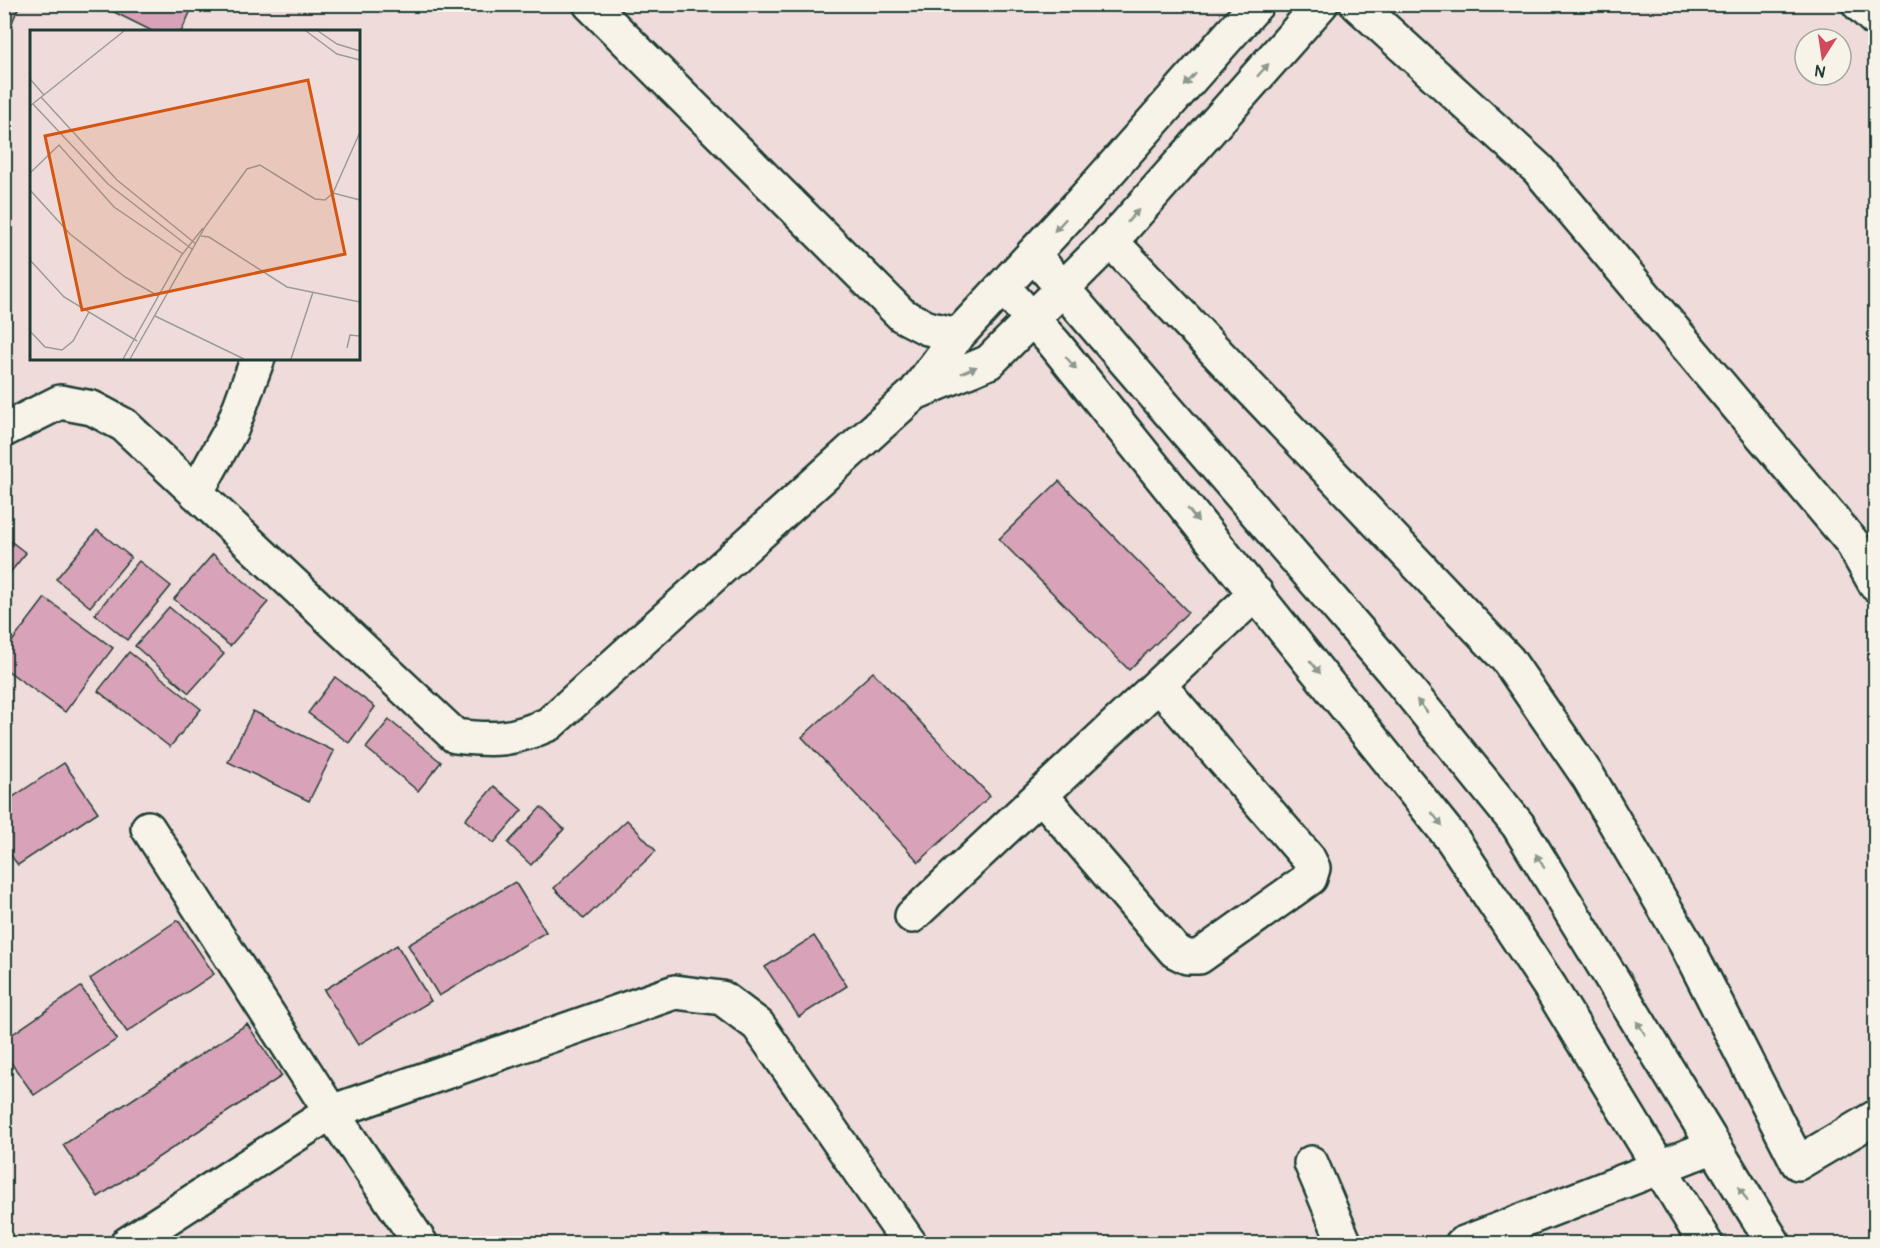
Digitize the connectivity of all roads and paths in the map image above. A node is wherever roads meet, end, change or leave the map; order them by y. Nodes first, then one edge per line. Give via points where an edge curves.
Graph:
1 (590, 4) edge
2 (1257, 4) edge
3 (1321, 4) edge
4 (1357, 4) edge
5 (1859, 4) edge
6 (1875, 20) edge
7 (1110, 240) junction
8 (1033, 254) junction
9 (1003, 286) junction
10 (1063, 288) junction
11 (1031, 320) junction
12 (958, 335) junction
13 (257, 360) edge
14 (915, 393) junction
15 (4, 430) edge
16 (196, 493) junction
17 (1875, 585) edge
18 (1256, 593) junction
19 (1159, 685) junction
20 (1041, 795) junction
21 (148, 828) dead end
22 (912, 915) dead end
23 (331, 1112) junction
24 (1875, 1117) edge
25 (1714, 1146) junction
26 (1311, 1163) dead end
27 (1660, 1168) junction
28 (127, 1244) edge
29 (421, 1244) edge
30 (910, 1244) edge
31 (1345, 1244) edge
32 (1462, 1244) edge
33 (1706, 1244) edge
34 (1774, 1244) edge

1 - 12 street via 902,315 927,328
2 -> 8 street
7 -> 3 street
4 - 17 street via 1538,169 1851,541
5 - 6 street
7 - 10 street
7 - 24 street via 1508,660 1589,778 1675,925 1798,1163
8 - 9 street
8 - 10 street
9 - 11 street
9 - 12 street
10 - 11 street
25 -> 10 street via 1518,825 1392,670
14 -> 11 street via 989,362
11 -> 18 street via 1054,343
12 - 14 street
13 - 16 street via 232,428
14 - 16 street via 549,724 526,734 489,741 455,736
15 - 16 street via 60,402 92,408 124,425
18 - 19 street
18 -> 27 street via 1453,840 1550,987
19 - 20 street
19 - 20 street via 1308,858 1313,868 1310,878 1199,957 1187,957 1175,951
20 - 22 street
21 - 23 street
23 - 28 street
23 - 29 street
23 - 30 street via 675,992 722,998 758,1025
25 - 27 street
34 -> 25 street
26 - 31 street
27 - 32 street
27 - 33 street

